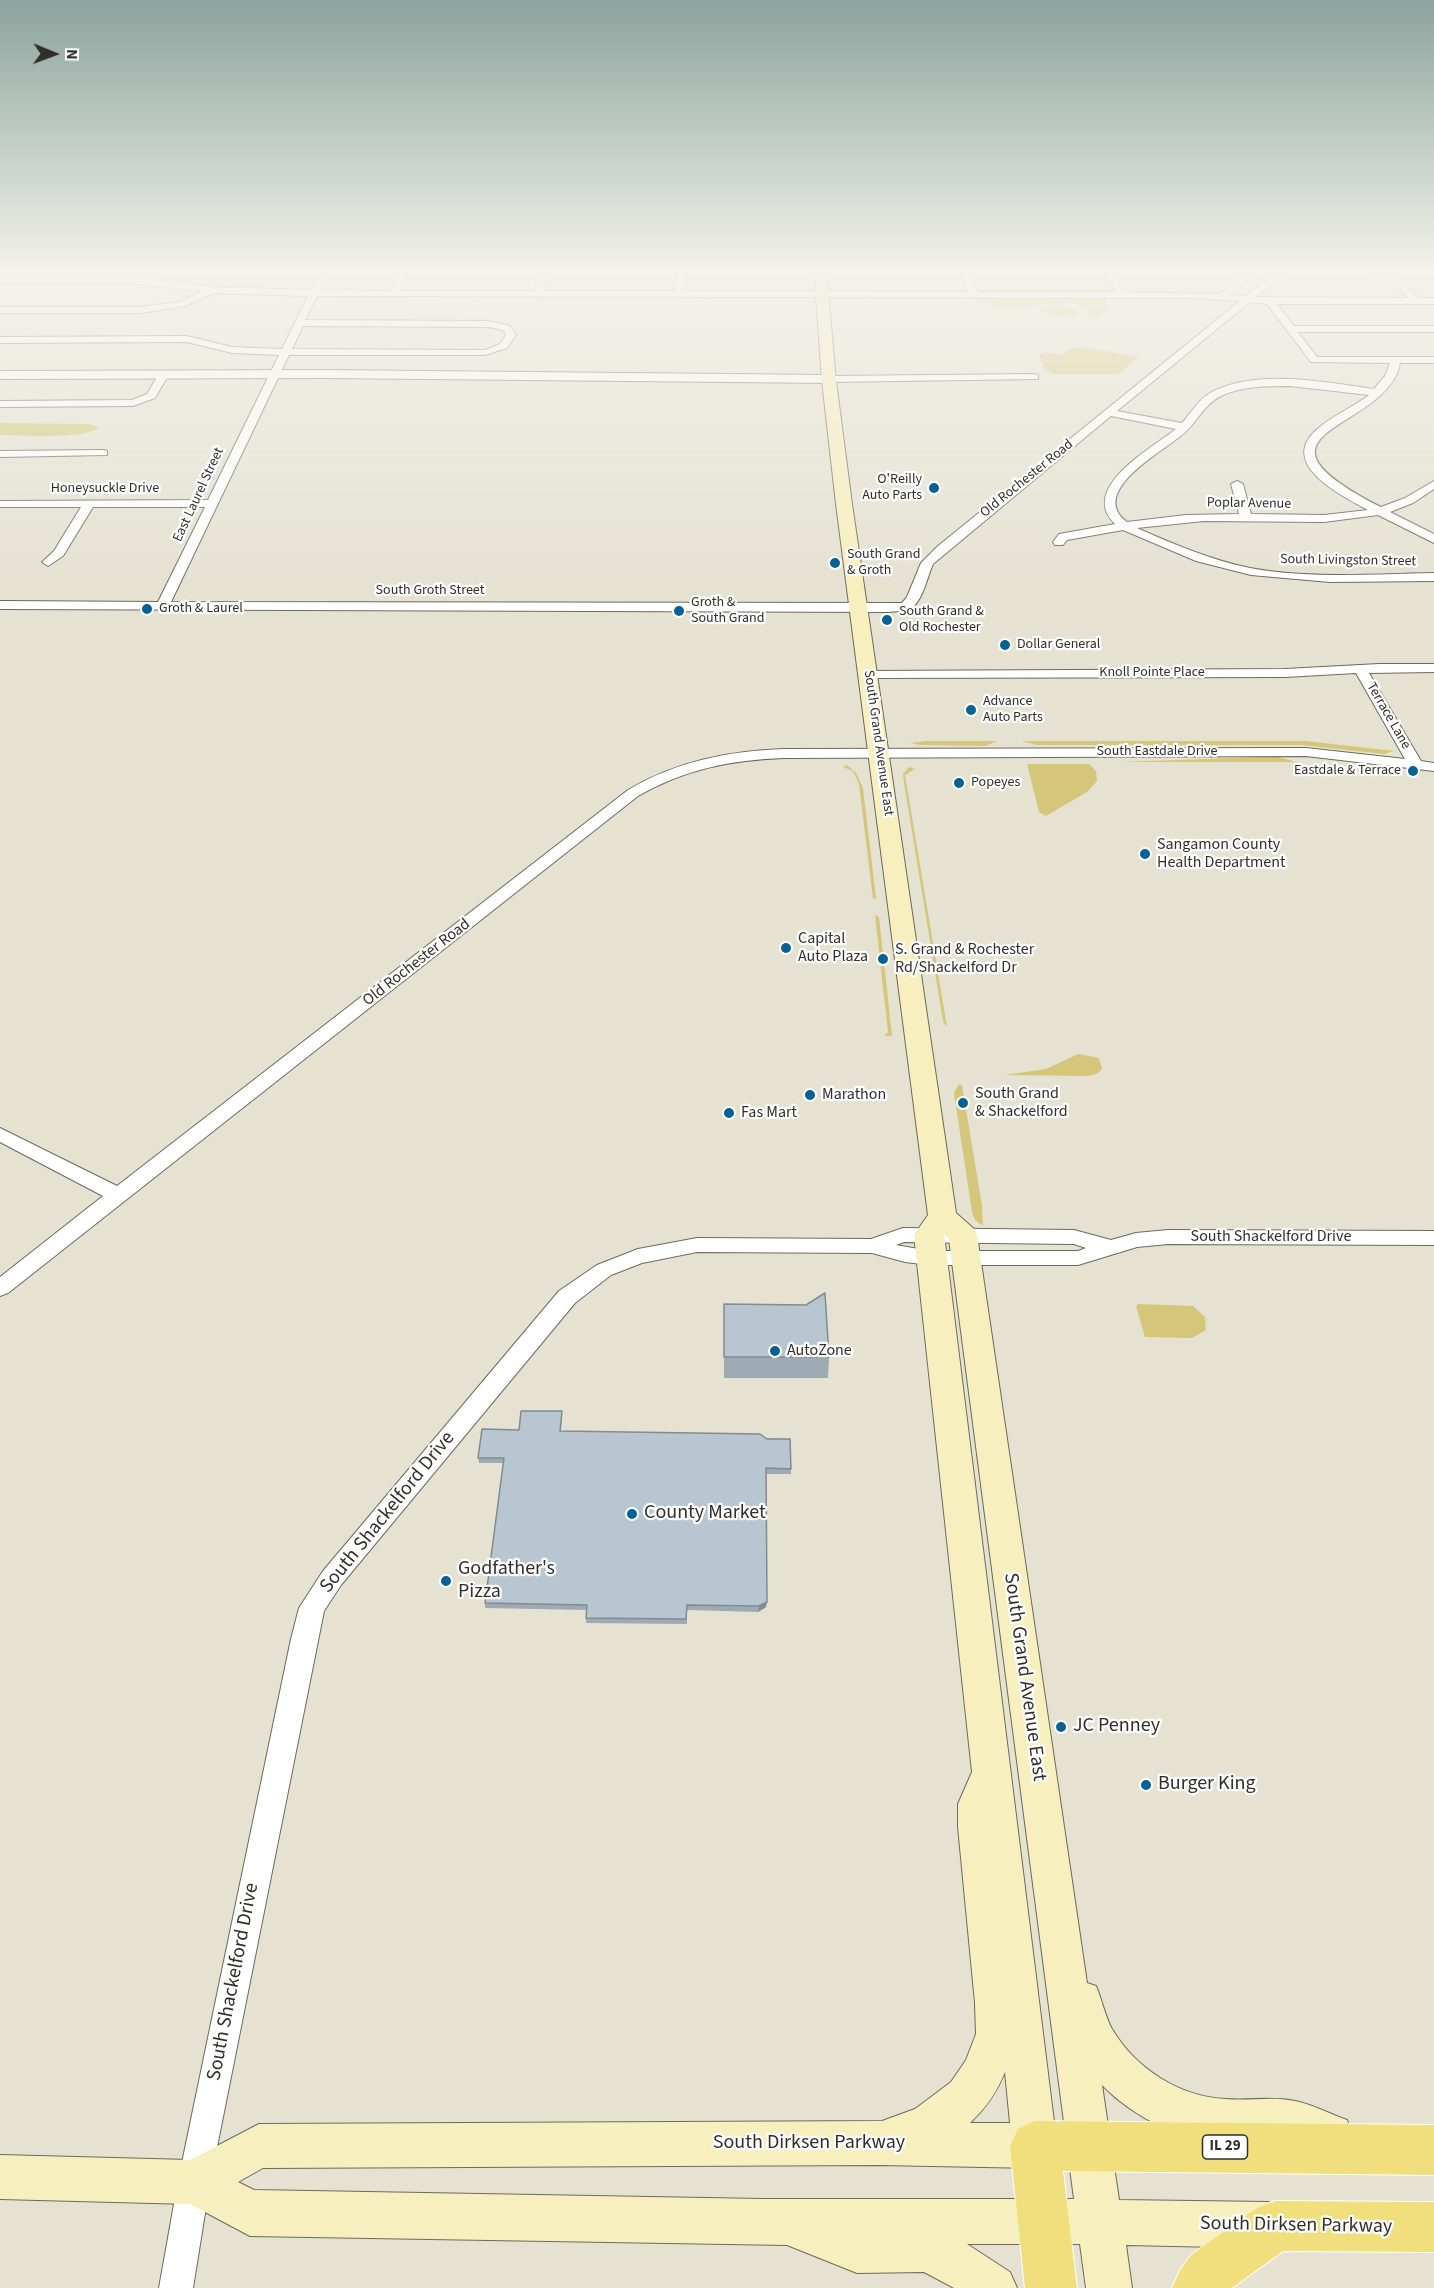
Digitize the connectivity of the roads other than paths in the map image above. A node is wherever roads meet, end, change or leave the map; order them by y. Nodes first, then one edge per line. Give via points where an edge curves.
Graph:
1 (164, 374) edge
2 (273, 374) edge
3 (0, 375) edge
4 (37, 375) edge
5 (359, 375) edge
6 (829, 375) edge
7 (1155, 375) edge
8 (1392, 375) edge
9 (1034, 377) dead end
10 (829, 379) junction
11 (1377, 393) junction
12 (0, 404) edge
13 (1109, 413) junction
14 (1184, 427) junction
15 (103, 453) dead end
16 (0, 454) edge
17 (1237, 484) dead end
18 (1434, 484) edge
19 (211, 503) junction
20 (0, 504) edge
21 (89, 504) junction
22 (1384, 512) junction
23 (1246, 518) junction
24 (1125, 527) junction
25 (1434, 538) edge
26 (1059, 542) dead end
27 (48, 562) dead end
28 (1434, 577) edge
29 (0, 605) edge
30 (163, 605) junction
31 (859, 607) junction
32 (1434, 668) edge
33 (1360, 669) junction
34 (869, 674) junction
35 (879, 753) junction
36 (1416, 765) junction
37 (1434, 767) edge
38 (0, 1134) edge
39 (119, 1196) junction
40 (1434, 1238) edge
41 (946, 1241) junction
42 (0, 1288) edge
43 (991, 1771) junction
44 (1062, 1943) junction
45 (880, 2143) junction
46 (1035, 2146) junction
47 (1090, 2146) junction
48 (1361, 2148) junction
49 (1434, 2150) edge
50 (0, 2177) edge
51 (194, 2181) junction
52 (1043, 2221) junction
53 (787, 2222) junction
54 (1100, 2223) junction
55 (1275, 2226) junction
56 (1434, 2227) edge
57 (176, 2288) edge
58 (994, 2288) edge
59 (1051, 2288) edge
60 (1109, 2288) edge
61 (1198, 2288) edge

1 - 12 street via 151,396 138,404
2 - 19 street, East Laurel Street
3 - 4 street
5 - 10 street
6 - 10 main road, South Grand Avenue East
7 - 13 street, Old Rochester Road
8 - 11 street
9 - 10 street
10 - 31 main road, South Grand Avenue East
11 - 14 street via 1293,383 1238,387 1210,396
11 - 22 street via 1315,436 1309,453 1318,472 1329,481
13 - 14 street
13 - 31 street, Old Rochester Road via 927,563 911,602 901,607
14 - 24 street via 1130,470 1111,493 1114,517
15 - 16 street
17 - 23 street
18 - 22 street, Poplar Avenue
19 - 21 street, Honeysuckle Drive
19 - 30 street, East Laurel Street
20 - 21 street, Honeysuckle Drive
21 - 27 street via 59,553
22 - 23 street, Poplar Avenue via 1309,519
22 - 25 street
23 - 24 street, Poplar Avenue via 1187,519
24 - 26 street, Poplar Avenue via 1063,537
24 - 28 street, South Livingston Street via 1190,555 1244,570 1297,577
29 - 30 street, South Groth Street
30 - 31 street, South Groth Street
31 - 34 main road, South Grand Avenue East
32 - 33 street, Knoll Pointe Place
33 - 34 street, Knoll Pointe Place via 1286,673
33 - 36 street, Terrace Lane
34 - 35 main road, South Grand Avenue East
35 - 36 street, South Eastdale Drive via 1306,752
35 - 39 street, Old Rochester Road via 736,756 691,765 650,782
35 - 41 main road, South Grand Avenue East
36 - 37 street, South Eastdale Drive
38 - 39 street
39 - 42 street, Old Rochester Road
40 - 41 street, South Shackelford Drive via 1168,1237 1136,1240 1078,1258
41 - 43 main road, South Grand Avenue East
41 - 44 main road, South Grand Avenue East
41 - 51 street, South Shackelford Drive via 905,1255 872,1246 697,1245 638,1256 604,1270 567,1297 332,1578 312,1608 304,1639
43 - 45 main road via 977,1804 976,1827 997,2034 983,2073 951,2111 927,2127
43 - 46 main road, South Grand Avenue East
44 - 47 main road, South Grand Avenue East
44 - 48 main road via 1090,2029 1112,2063 1132,2084 1159,2103 1190,2117 1216,2121 1293,2122
45 - 46 main road, South Dirksen Parkway
45 - 51 main road, South Dirksen Parkway via 259,2146
46 - 47 main road, South Dirksen Parkway / IL 29
46 - 52 main road
47 - 48 main road, South Dirksen Parkway / IL 29
47 - 54 main road, South Grand Avenue East
48 - 49 main road, South Dirksen Parkway / IL 29
50 - 51 main road, South Dirksen Parkway
51 - 53 main road, South Dirksen Parkway via 250,2213
51 - 57 street, South Shackelford Drive
52 - 53 main road, South Dirksen Parkway
52 - 54 main road, South Dirksen Parkway
52 - 59 main road
53 - 58 main road via 856,2250 924,2249 947,2258
54 - 55 main road, South Dirksen Parkway
54 - 60 main road, South Grand Avenue East
55 - 56 main road, South Dirksen Parkway
55 - 61 main road via 1209,2273

